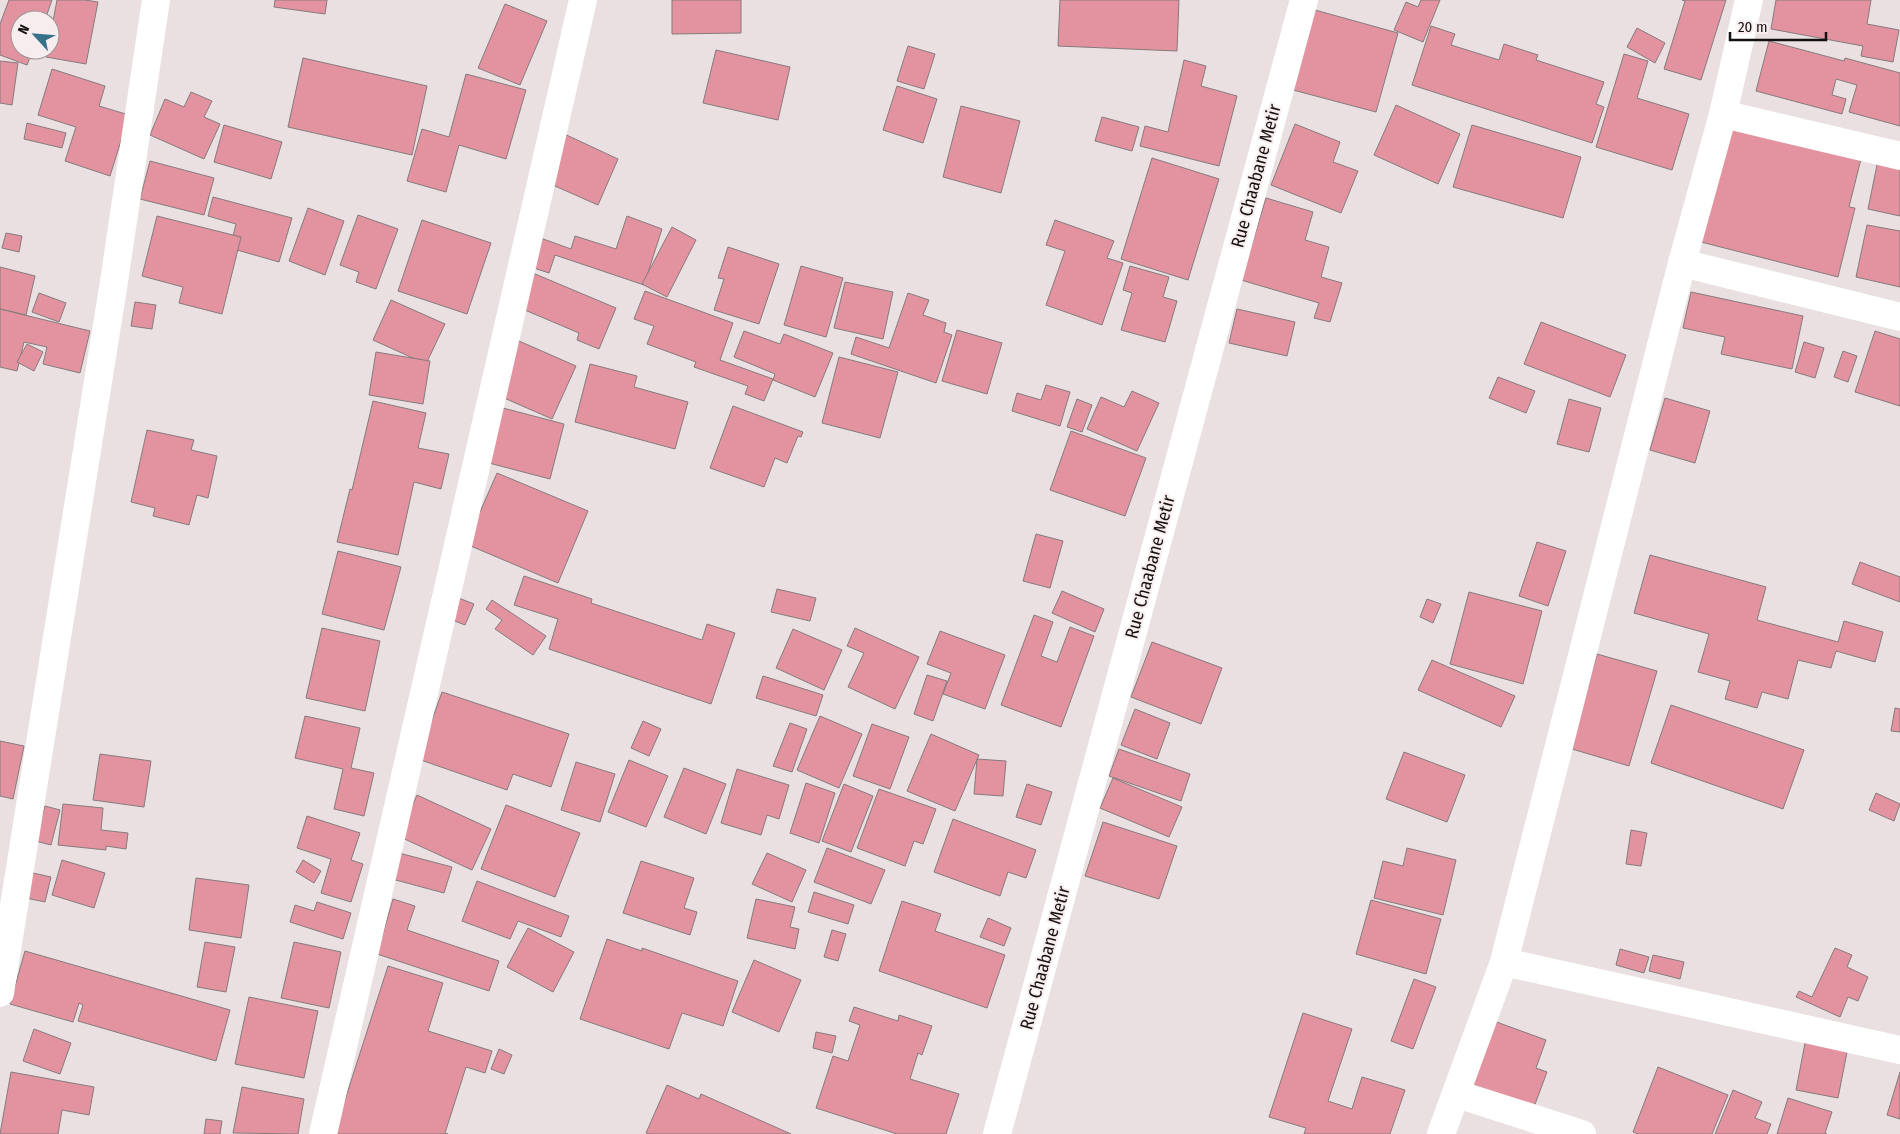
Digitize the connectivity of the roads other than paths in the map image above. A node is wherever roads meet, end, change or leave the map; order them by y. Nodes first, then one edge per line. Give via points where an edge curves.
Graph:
1 (156, 0) edge
2 (582, 0) edge
3 (1304, 0) edge
4 (1749, 0) edge
5 (1723, 114) junction
6 (1900, 156) edge
7 (1682, 263) junction
8 (1900, 317) edge
9 (1504, 962) junction
10 (0, 993) edge
11 (1900, 1050) edge
12 (1456, 1094) junction
13 (323, 1134) edge
14 (997, 1134) edge
15 (1441, 1134) edge
16 (1582, 1134) edge

1 - 10 street via 112,298
2 - 13 street
3 - 14 street, Rue Chaabane Metir
4 - 5 street
5 - 6 street
5 - 7 street
7 - 8 street
7 - 9 street
9 - 11 street
9 - 12 street
12 - 15 street
12 - 16 street

